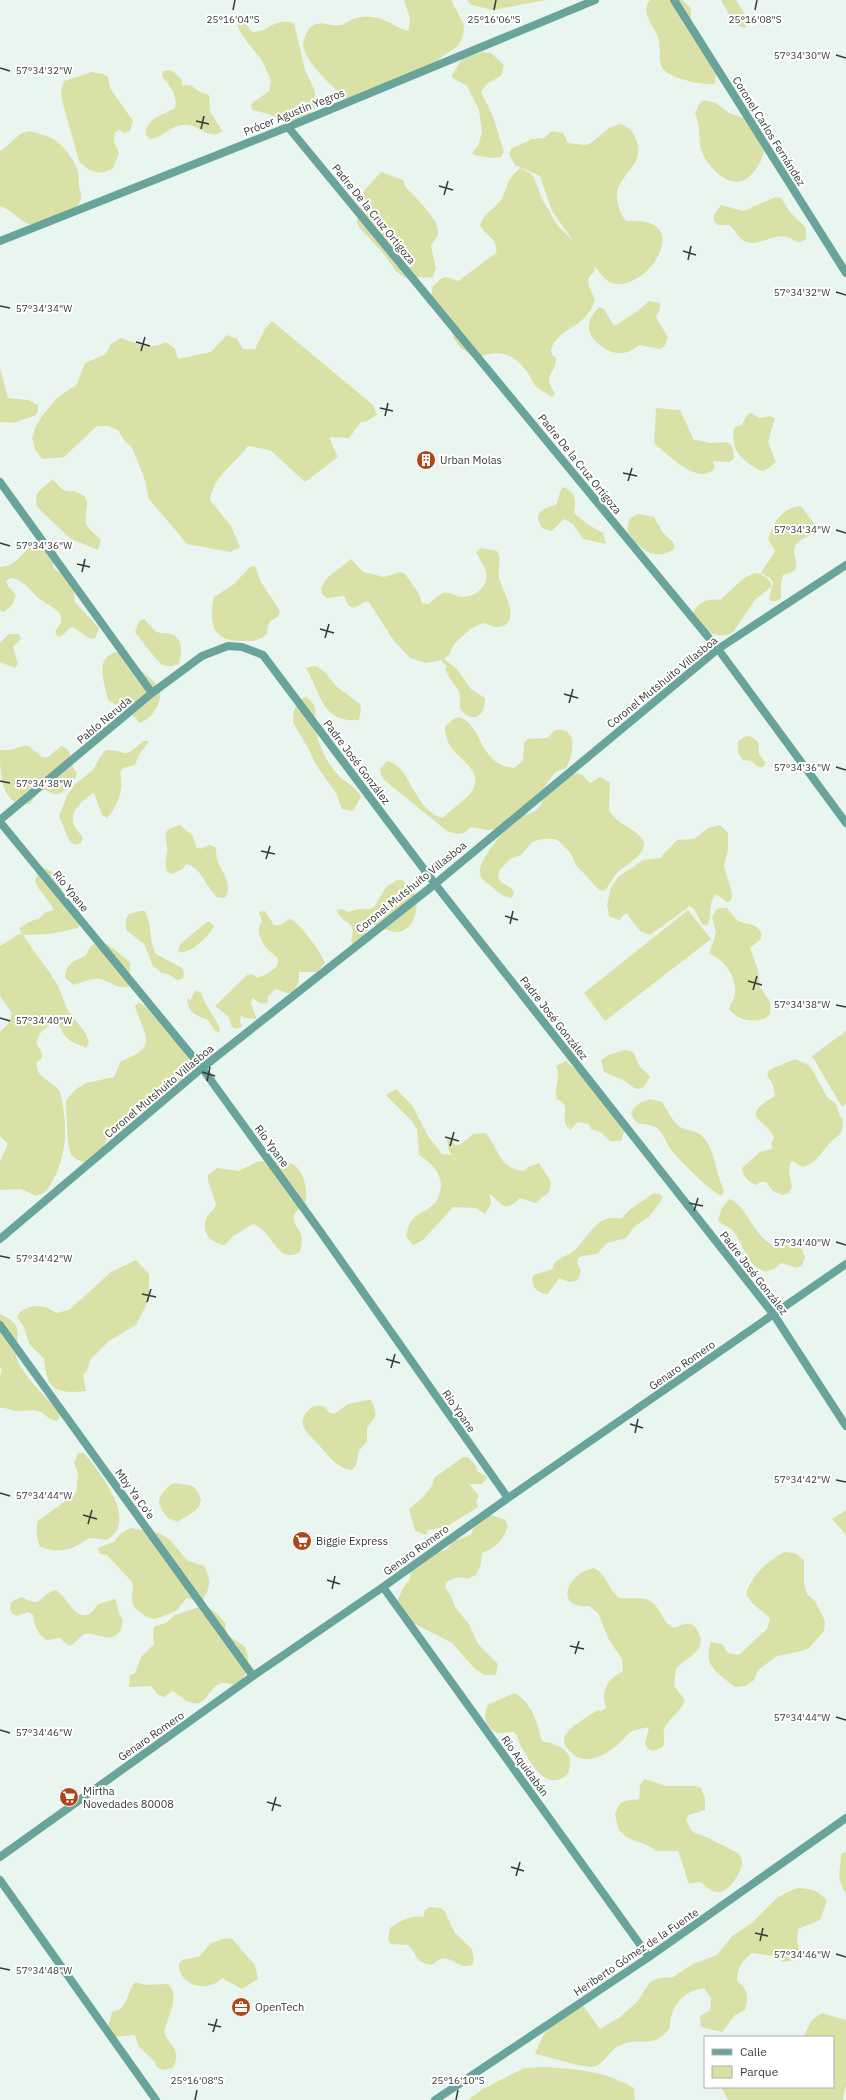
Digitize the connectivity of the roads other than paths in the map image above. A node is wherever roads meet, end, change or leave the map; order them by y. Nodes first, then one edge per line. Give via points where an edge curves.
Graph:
1 (595, 0) edge
2 (674, 0) edge
3 (288, 127) junction
4 (0, 241) edge
5 (846, 273) edge
6 (0, 482) edge
7 (846, 565) edge
8 (228, 646) joint
9 (718, 649) junction
10 (152, 693) junction
11 (0, 821) edge
12 (846, 823) edge
13 (435, 884) junction
14 (202, 1068) junction
15 (0, 1239) edge
16 (846, 1264) edge
17 (774, 1315) junction
18 (0, 1325) edge
19 (846, 1426) edge
20 (508, 1498) junction
21 (383, 1587) junction
22 (253, 1676) junction
23 (846, 1818) edge
24 (0, 1857) edge
25 (0, 1880) edge
26 (649, 1958) junction
27 (156, 2100) edge
28 (435, 2100) edge

1 - 3 street, Prócer Agustín Yegros
2 - 5 street, Coronel Carlos Fernández
3 - 4 street, Prócer Agustín Yegros
3 - 9 street, Padre De la Cruz Ortigoza
6 - 10 street
7 - 9 street, Coronel Mutshuito Villasboa
8 - 10 street, Pablo Neruda via 202,656
8 - 13 street, Padre José González via 242,647 263,655
9 - 12 street, Padre De la Cruz Ortigoza
9 - 13 street, Coronel Mutshuito Villasboa
10 - 11 street, Pablo Neruda
11 - 14 street, Río Ypane
13 - 14 street, Coronel Mutshuito Villasboa
13 - 17 street, Padre José González
14 - 15 street, Coronel Mutshuito Villasboa
14 - 20 street, Río Ypane
16 - 17 street, Genaro Romero
17 - 19 street, Padre José González
17 - 20 street, Genaro Romero
18 - 22 street, Mby Ya Co'e
20 - 21 street, Genaro Romero
21 - 22 street, Genaro Romero
21 - 26 street, Río Aquidabán
22 - 24 street, Genaro Romero
23 - 26 street, Heriberto Gómez de la Fuente
25 - 27 street
26 - 28 street, Heriberto Gómez de la Fuente

